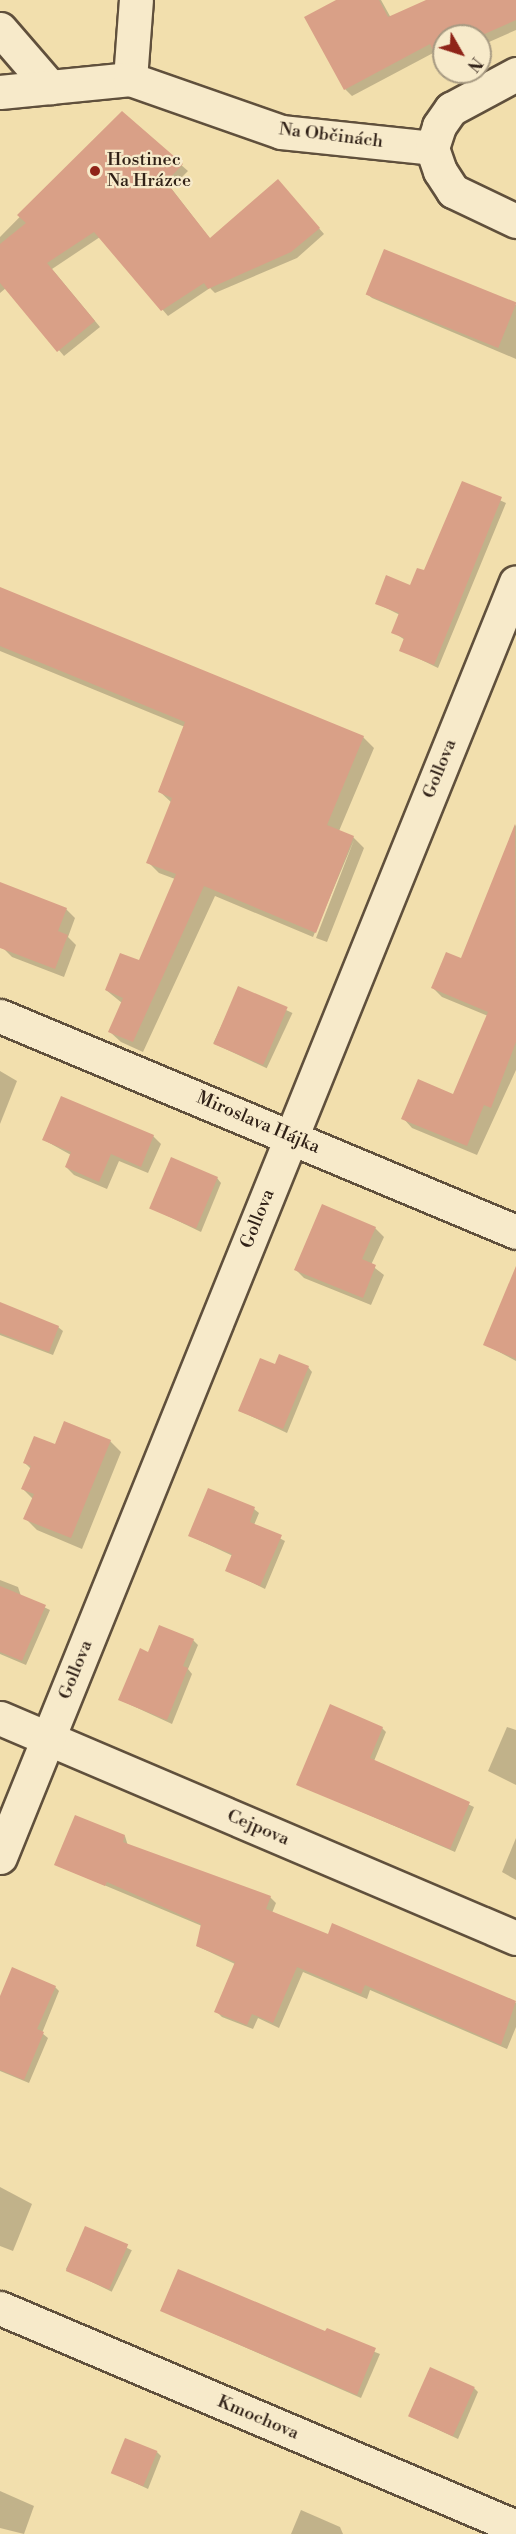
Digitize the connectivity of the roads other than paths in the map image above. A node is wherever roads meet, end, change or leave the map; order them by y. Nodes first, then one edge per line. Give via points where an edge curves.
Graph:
1 (136, 0) edge
2 (0, 29) edge
3 (516, 74) edge
4 (130, 80) junction
5 (50, 87) junction
6 (0, 92) edge
7 (432, 148) junction
8 (516, 221) edge
9 (516, 582) edge
10 (0, 1016) edge
11 (291, 1136) junction
12 (516, 1232) edge
13 (0, 1718) edge
14 (48, 1739) junction
15 (0, 1857) edge
16 (516, 1938) edge
17 (0, 2308) edge
18 (516, 2527) edge

1 - 4 street
2 - 5 street
3 - 7 street via 451,109 439,126
4 - 5 street, Na Občinách
4 - 7 street, Na Občinách via 281,132
5 - 6 street, Na Občinách
7 - 8 street via 453,191
9 - 11 street, Gollova
10 - 11 street, Miroslava Hájka
11 - 12 street, Miroslava Hájka
11 - 14 street, Gollova
13 - 14 street, Cejpova
14 - 15 street, Gollova
14 - 16 street, Cejpova
17 - 18 street, Kmochova

